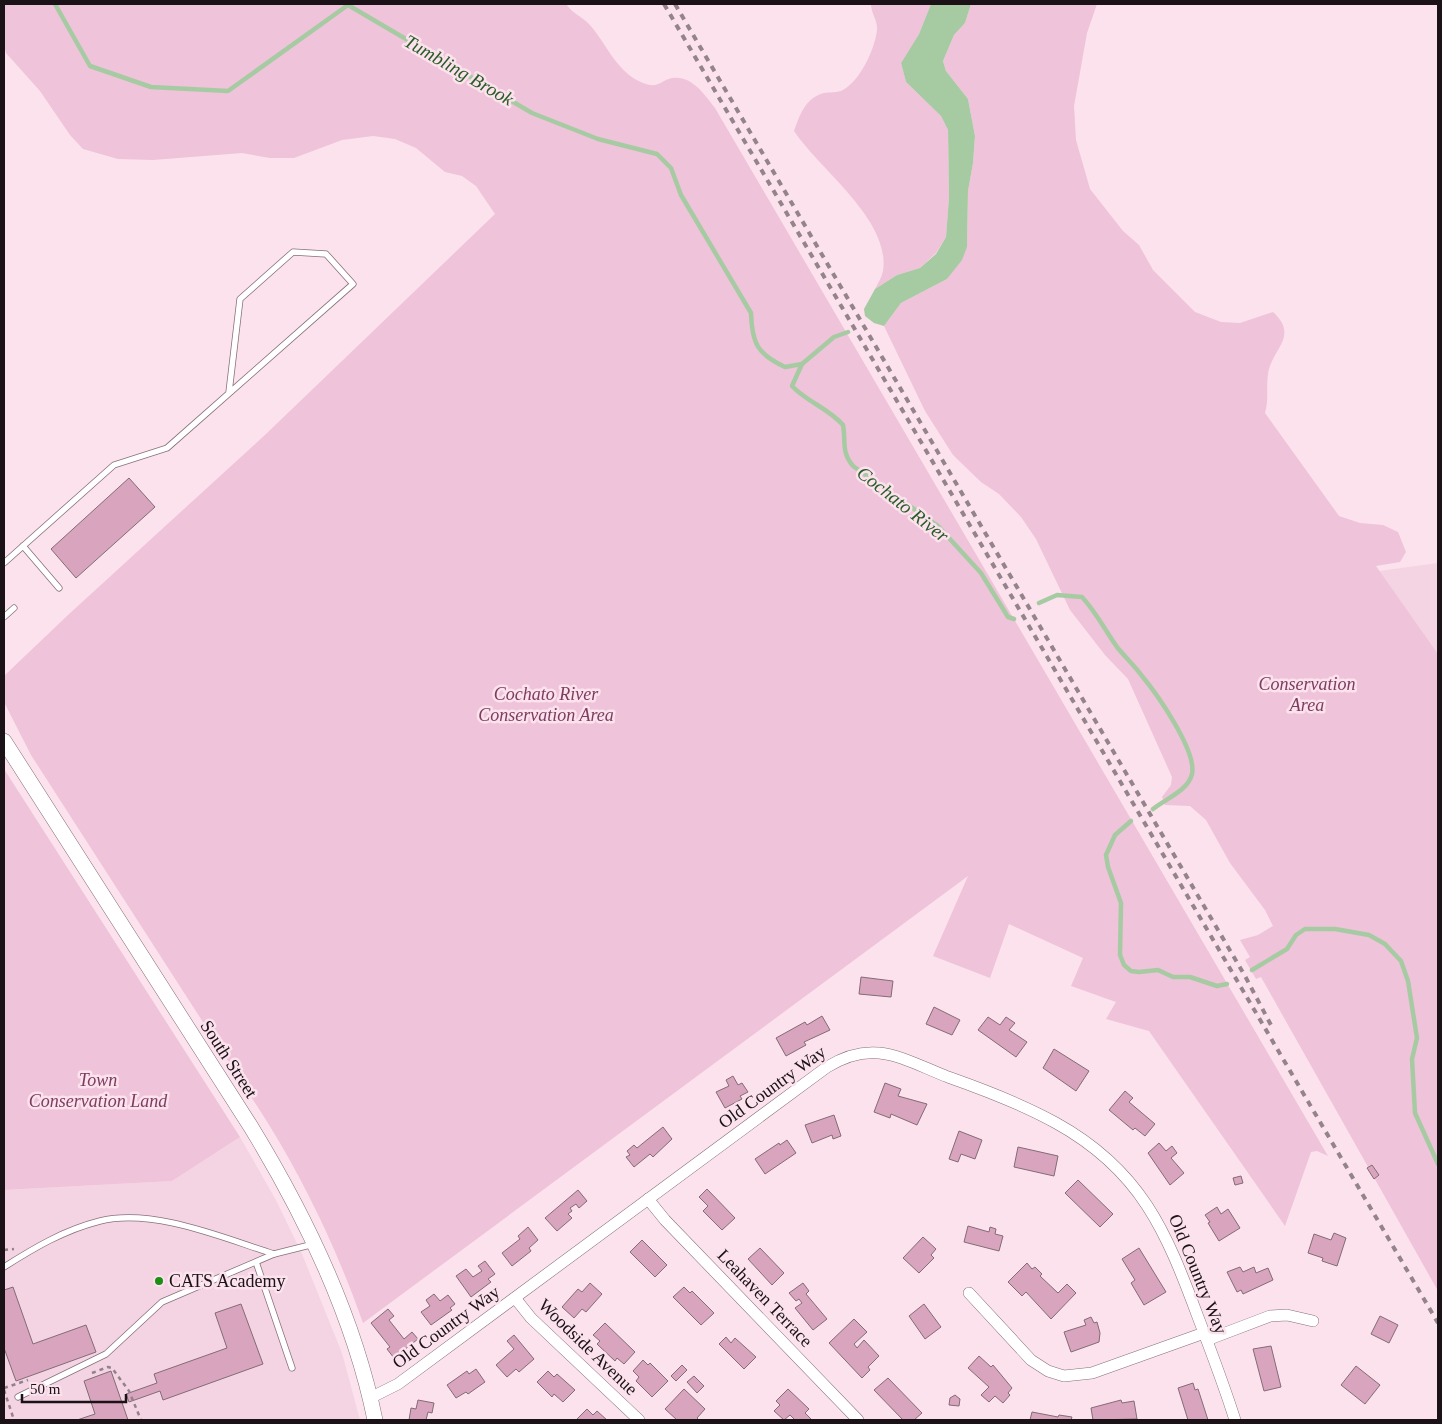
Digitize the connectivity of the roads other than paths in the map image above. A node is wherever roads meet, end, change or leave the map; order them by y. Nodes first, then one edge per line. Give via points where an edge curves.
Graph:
1 (229, 392) junction
2 (23, 546) junction
3 (4, 563) edge
4 (59, 588) dead end
5 (14, 608) dead end
6 (4, 617) edge
7 (4, 741) edge
8 (648, 1199) junction
9 (314, 1244) junction
10 (274, 1254) junction
11 (256, 1262) junction
12 (4, 1267) edge
13 (969, 1293) dead end
14 (516, 1298) junction
15 (1313, 1321) dead end
16 (1205, 1336) junction
17 (292, 1368) dead end
18 (18, 1397) dead end
19 (370, 1398) junction
20 (375, 1420) edge
21 (639, 1420) edge
22 (858, 1420) edge
23 (1235, 1420) edge

1 - 1 lane via 352,284 326,254 293,252 240,299
1 - 2 lane via 167,448 114,465
2 - 3 lane
2 - 4 lane
5 - 6 lane
7 - 9 main road, South Street via 251,1127
8 - 14 street, Old Country Way
8 - 16 street, Old Country Way via 836,1062 862,1052 887,1054 1047,1118 1101,1154 1140,1193 1159,1222
8 - 22 street, Leahaven Terrace
9 - 10 lane
9 - 19 main road, South Street via 350,1333
10 - 11 lane
10 - 12 lane via 169,1223 119,1219 94,1223 42,1243
11 - 17 lane
11 - 18 lane via 162,1302 106,1354
13 - 16 street via 1031,1360 1064,1376 1092,1373
14 - 19 street, Old Country Way via 398,1384
14 - 21 street, Woodside Avenue via 531,1318
15 - 16 street via 1287,1315 1270,1316
16 - 23 street, Old Country Way
19 - 20 main road, South Street

